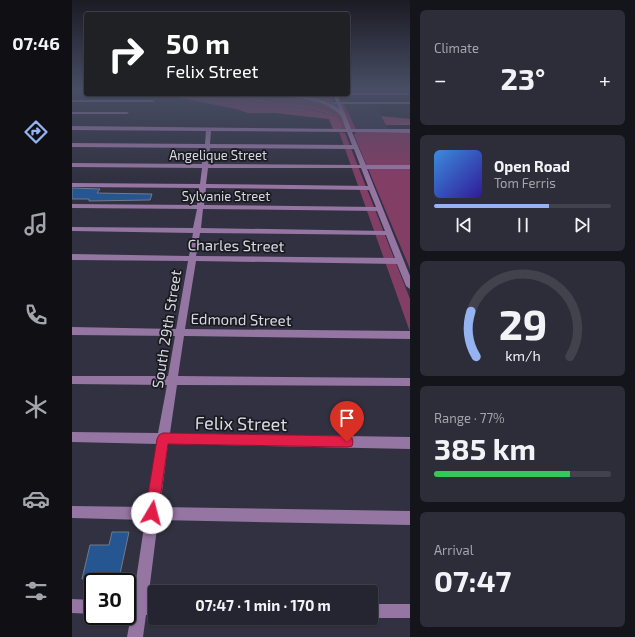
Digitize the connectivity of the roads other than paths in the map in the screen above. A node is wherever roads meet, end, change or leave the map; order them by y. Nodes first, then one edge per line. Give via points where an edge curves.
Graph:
1 (81, 119) edge
2 (344, 119) edge
3 (73, 129) edge
4 (208, 129) junction
5 (349, 130) junction
6 (410, 131) edge
7 (72, 145) edge
8 (207, 146) junction
9 (356, 147) junction
10 (72, 165) edge
11 (205, 166) junction
12 (364, 167) junction
13 (410, 167) edge
14 (72, 185) edge
15 (202, 186) junction
16 (372, 188) junction
17 (72, 206) edge
18 (200, 207) junction
19 (380, 209) junction
20 (72, 230) edge
21 (196, 232) junction
22 (389, 233) junction
23 (72, 257) edge
24 (192, 259) junction
25 (400, 261) junction
26 (410, 286) edge
27 (72, 331) edge
28 (180, 332) junction
29 (410, 335) edge
30 (72, 380) edge
31 (172, 381) junction
32 (410, 382) edge
33 (72, 437) edge
34 (163, 439) junction
35 (410, 443) edge
36 (72, 512) edge
37 (152, 513) junction
38 (410, 518) edge
39 (136, 592) edge
40 (72, 606) edge
41 (84, 607) edge
42 (136, 607) edge
43 (148, 608) edge
44 (378, 611) edge
45 (410, 611) edge
46 (134, 625) edge
47 (135, 637) edge

1 - 3 street
2 - 5 street
3 - 4 street
4 - 5 street
4 - 8 street, South 29th Street
5 - 6 street
5 - 9 street
7 - 8 street
8 - 9 street
8 - 11 street, South 29th Street
9 - 12 street
10 - 11 street, Angelique Street
11 - 12 street, Angelique Street
11 - 15 street, South 29th Street
12 - 13 street, Angelique Street
12 - 16 street
14 - 15 street
15 - 16 street
15 - 18 street, South 29th Street
16 - 19 street
17 - 18 street, Sylvanie Street
18 - 19 street, Sylvanie Street
18 - 21 street, South 29th Street
19 - 22 street
20 - 21 street
21 - 22 street
21 - 24 street, South 29th Street
22 - 25 street
23 - 24 street, Charles Street
24 - 25 street, Charles Street
24 - 28 street, South 29th Street
25 - 26 street
27 - 28 street, Edmond Street
28 - 29 street, Edmond Street
28 - 31 street, South 29th Street
30 - 31 street
31 - 32 street
31 - 34 street, South 29th Street
33 - 34 street, Felix Street
34 - 35 street, Felix Street
34 - 37 street, South 29th Street
36 - 37 street
37 - 38 street
37 - 39 street, South 29th Street
40 - 41 street
42 - 43 street
44 - 45 street
46 - 47 street, South 29th Street

